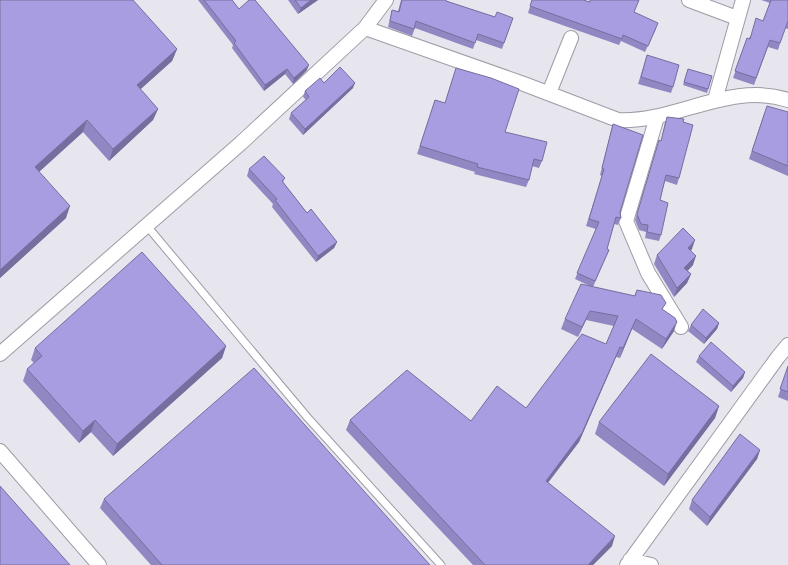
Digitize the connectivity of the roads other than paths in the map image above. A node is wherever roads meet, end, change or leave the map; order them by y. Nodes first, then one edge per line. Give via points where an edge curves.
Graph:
1 (386, 0) edge
2 (689, 0) edge
3 (743, 0) edge
4 (737, 18) junction
5 (365, 28) junction
6 (571, 38) dead end
7 (549, 93) junction
8 (715, 100) junction
9 (788, 100) edge
10 (657, 117) junction
11 (147, 226) junction
12 (681, 327) dead end
13 (788, 345) edge
14 (0, 354) edge
15 (0, 451) edge
16 (629, 562) edge
17 (99, 565) edge
18 (441, 565) edge
19 (651, 565) edge

1 - 5 street
2 - 4 street
3 - 4 street
4 - 8 street
5 - 7 street
5 - 11 street
6 - 7 street
7 - 10 street via 618,120 634,121
8 - 9 street via 772,95
8 - 10 street
10 - 12 street via 626,221 648,273
11 - 14 street
11 - 18 lane via 308,418
13 - 16 street
15 - 17 street
16 - 19 street

